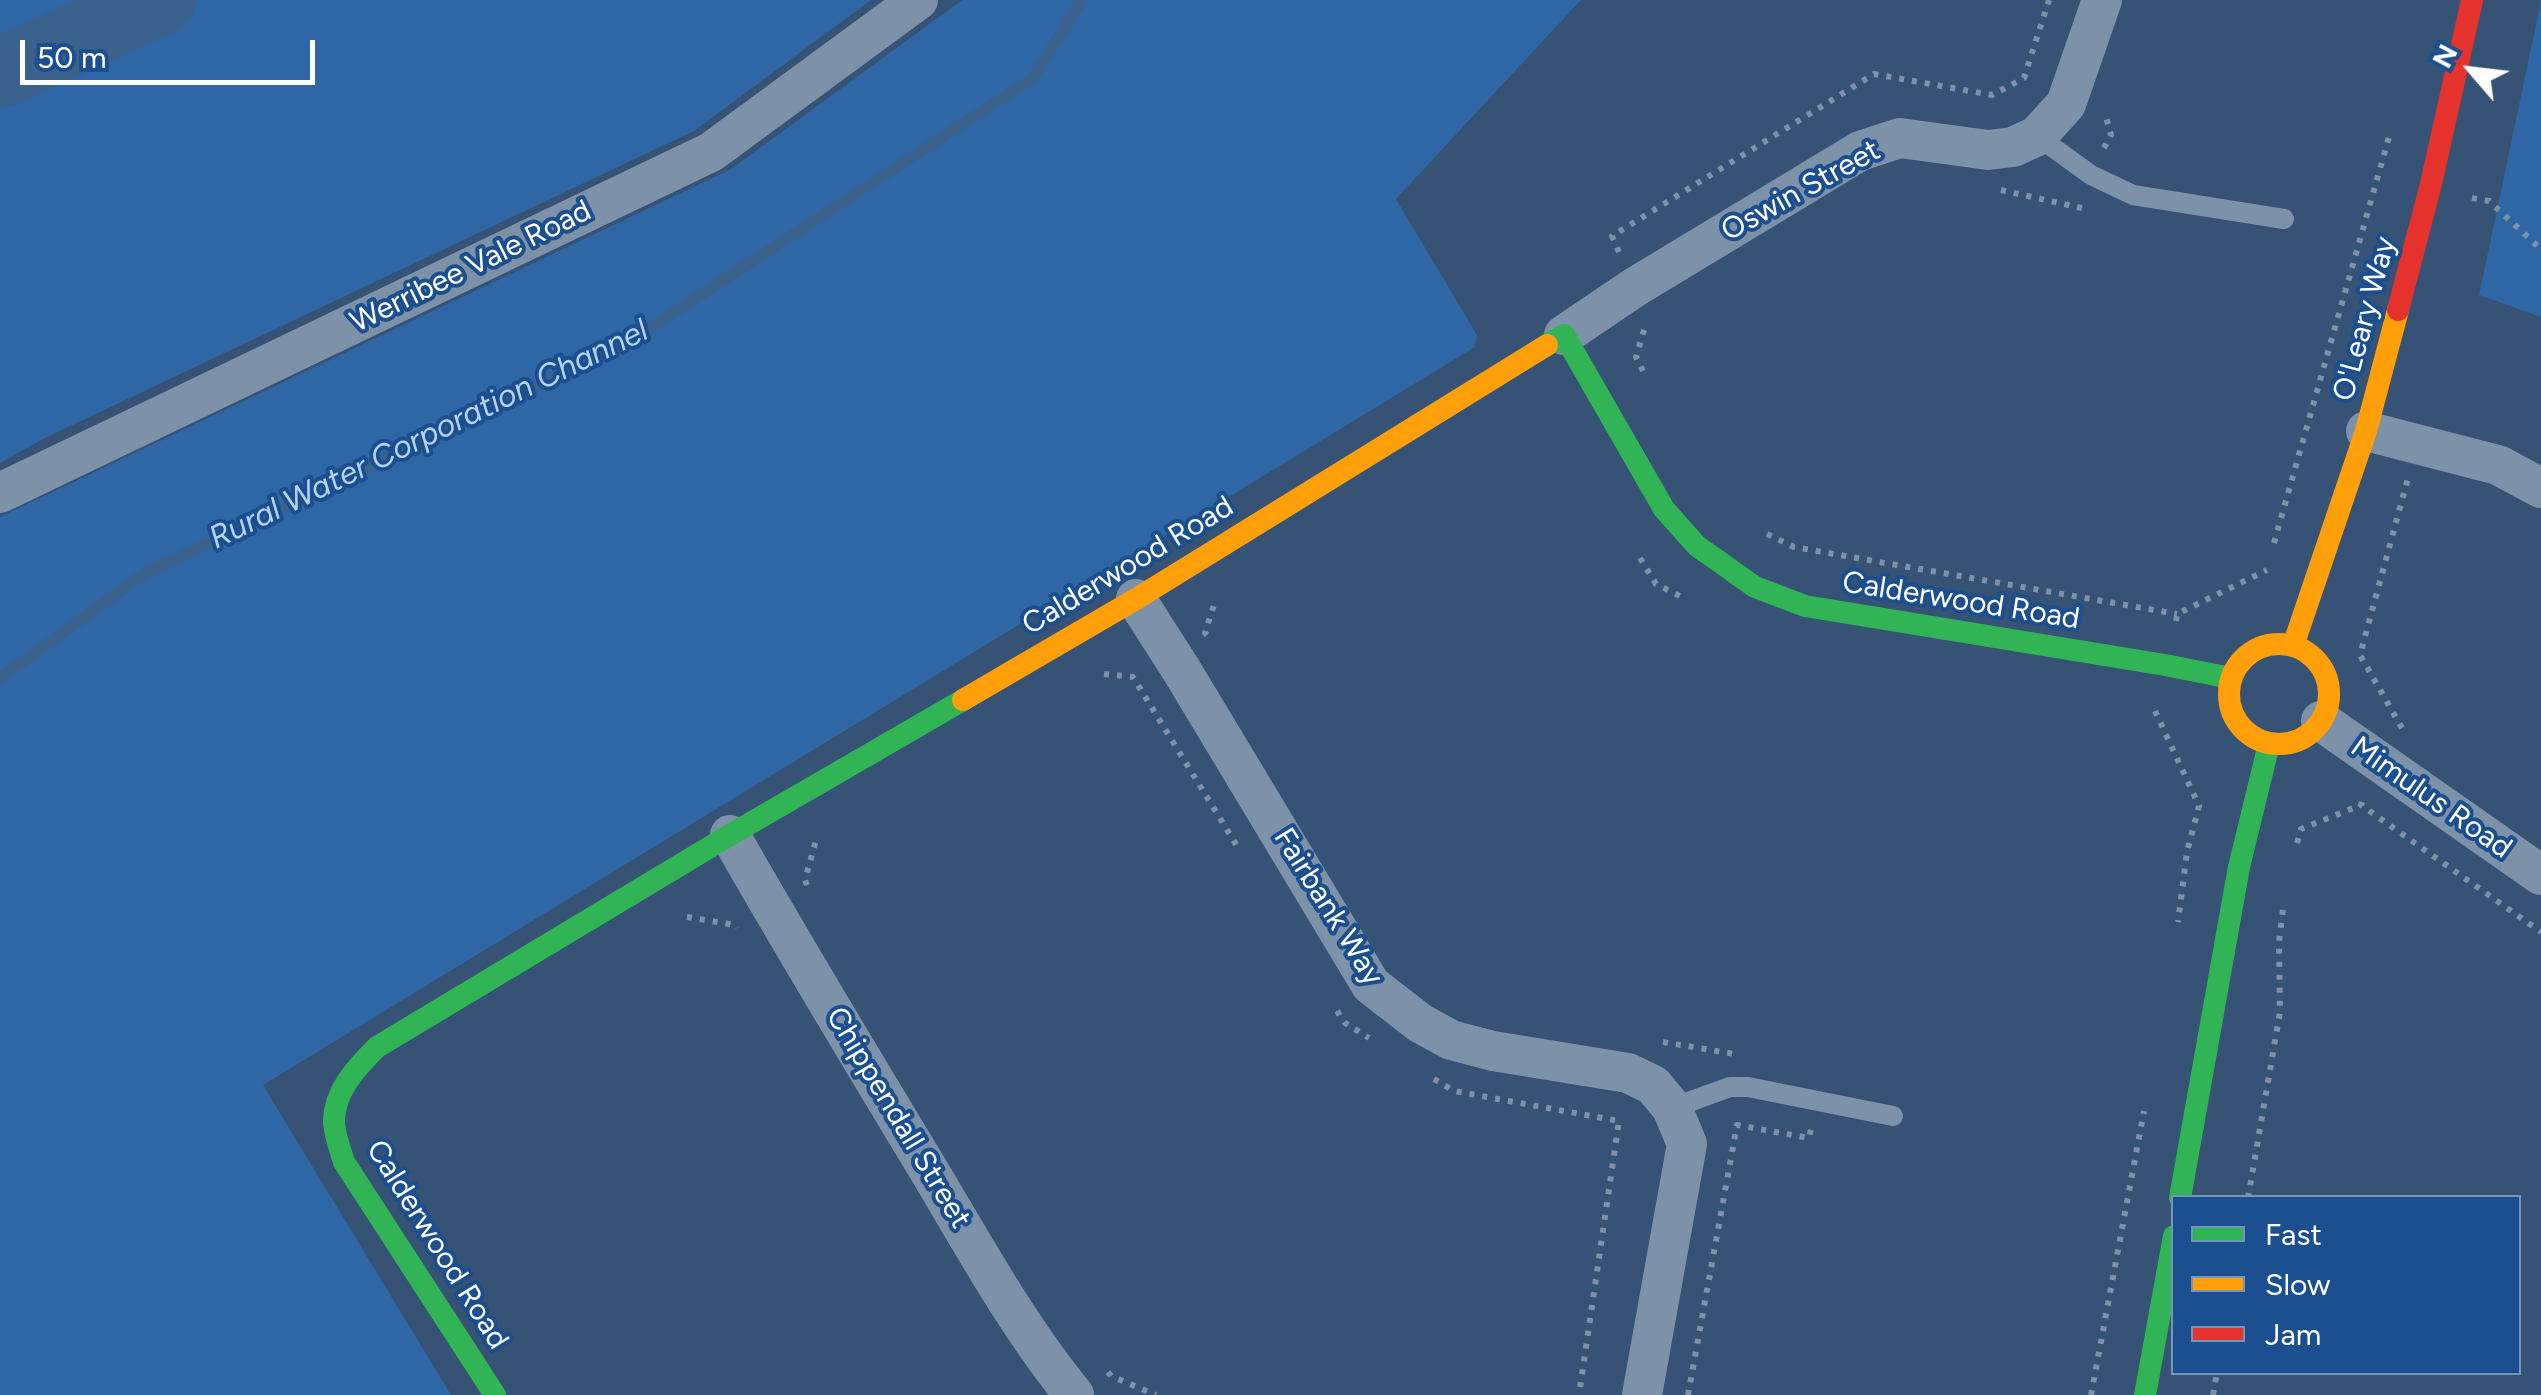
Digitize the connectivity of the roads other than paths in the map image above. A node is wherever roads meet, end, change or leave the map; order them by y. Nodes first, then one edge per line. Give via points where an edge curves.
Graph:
1 (918, 0) edge
2 (2102, 0) edge
3 (2472, 0) edge
4 (2036, 136) junction
5 (2284, 219) dead end
6 (1564, 335) junction
7 (2366, 432) junction
8 (2541, 488) edge
9 (0, 494) edge
10 (1136, 599) junction
11 (2293, 646) junction
12 (2231, 678) junction
13 (2321, 722) junction
14 (2269, 744) junction
15 (730, 835) junction
16 (2541, 875) edge
17 (1672, 1108) junction
18 (1893, 1116) dead end
19 (2181, 1195) edge
20 (2171, 1252) edge
21 (495, 1395) edge
22 (1074, 1395) edge
23 (1642, 1395) edge
24 (2145, 1395) edge

1 - 9 street, Werribee Vale Road via 711,152
2 - 4 street via 2066,104
3 - 7 street, O'Leary Way
4 - 5 lane via 2091,175 2134,195
4 - 6 street, Oswin Street via 1988,150 1900,138 1860,151
6 - 10 street, Calderwood Road
6 - 12 street, Calderwood Road via 1664,508 1697,546 1755,587 1805,606
7 - 8 street via 2498,465
7 - 11 street, O'Leary Way
10 - 15 street, Calderwood Road
10 - 17 street, Fairbank Way via 1371,985 1452,1040 1628,1073 1652,1085
11 - 12 street via 2259,647
11 - 13 street via 2326,673 2330,689
12 - 14 street via 2231,712 2253,738
13 - 14 street via 2298,741
13 - 16 street, Mimulus Road
14 - 19 street via 2239,867
15 - 21 street, Calderwood Road via 377,1047 340,1095 334,1122 344,1162
15 - 22 street, Chippendall Street via 1003,1294
17 - 18 lane via 1748,1087
17 - 23 street via 1687,1144
20 - 24 street

